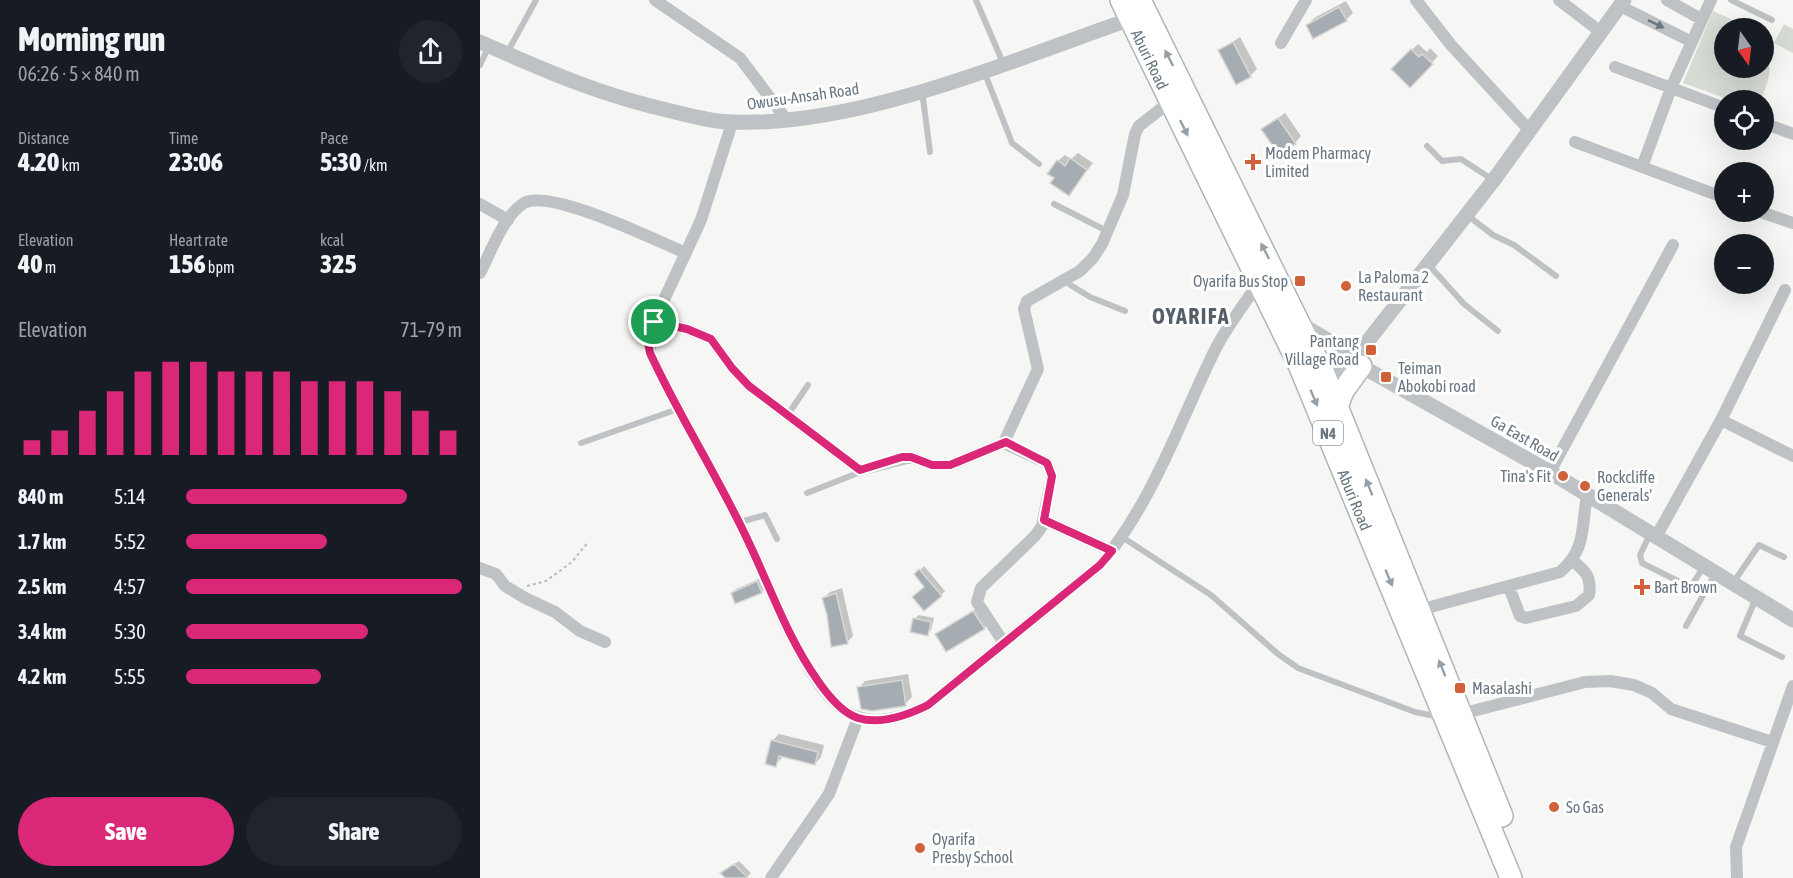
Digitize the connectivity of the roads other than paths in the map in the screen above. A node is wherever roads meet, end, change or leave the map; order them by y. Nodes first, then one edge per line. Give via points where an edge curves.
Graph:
1 (536, 0) edge
2 (655, 0) edge
3 (976, 0) edge
4 (1306, 0) edge
5 (1416, 0) edge
6 (1559, 0) edge
7 (1667, 0) edge
8 (1711, 0) edge
9 (1731, 0) edge
10 (1622, 3) edge
11 (1131, 6) edge
12 (1768, 18) edge
13 (1701, 19) junction
14 (1602, 33) junction
15 (1692, 42) junction
16 (485, 44) edge
17 (1281, 44) dead end
18 (507, 54) junction
19 (1003, 63) junction
20 (480, 65) edge
21 (1615, 67) dead end
22 (984, 70) junction
23 (1671, 88) junction
24 (922, 90) junction
25 (1171, 101) junction
26 (1714, 104) edge
27 (786, 119) junction
28 (732, 123) junction
29 (1774, 127) edge
30 (1530, 131) junction
31 (1793, 134) edge
32 (1575, 142) dead end
33 (1427, 146) dead end
34 (930, 152) dead end
35 (1039, 164) dead end
36 (1642, 166) junction
37 (1493, 181) junction
38 (1714, 194) edge
39 (480, 204) edge
40 (1054, 204) dead end
41 (1467, 214) junction
42 (1774, 216) edge
43 (508, 220) junction
44 (1793, 223) edge
45 (1107, 231) junction
46 (1673, 245) dead end
47 (686, 253) junction
48 (1427, 264) junction
49 (480, 273) edge
50 (1556, 276) dead end
51 (1063, 281) junction
52 (1260, 281) junction
53 (1785, 290) dead end
54 (1125, 311) dead end
55 (654, 322) junction
56 (1302, 325) junction
57 (1498, 331) dead end
58 (1354, 364) junction
59 (1299, 365) junction
60 (1324, 374) junction
61 (808, 386) dead end
62 (1337, 407) junction
63 (679, 409) junction
64 (787, 416) junction
65 (1720, 420) junction
66 (1006, 442) junction
67 (580, 443) dead end
68 (1793, 456) edge
69 (866, 470) junction
70 (1550, 472) junction
71 (807, 493) dead end
72 (1587, 496) junction
73 (1044, 520) junction
74 (739, 523) junction
75 (1653, 535) junction
76 (1122, 537) junction
77 (777, 539) dead end
78 (1112, 551) junction
79 (1784, 557) dead end
80 (1572, 560) junction
81 (480, 568) edge
82 (1709, 570) junction
83 (1733, 584) junction
84 (1509, 586) junction
85 (1756, 598) junction
86 (1419, 610) junction
87 (1793, 620) edge
88 (1686, 626) dead end
89 (605, 642) dead end
90 (1004, 643) junction
91 (1782, 657) dead end
92 (1793, 686) edge
93 (1453, 716) junction
94 (858, 718) junction
95 (1772, 742) junction
96 (774, 876) edge
97 (1511, 878) edge
98 (1526, 878) edge
99 (1737, 878) edge

1 - 18 lane
2 - 27 street via 740,58
3 - 19 lane
4 - 17 street
5 - 30 street via 1451,45
6 - 14 street
7 - 13 street
8 - 13 street
9 - 12 lane
10 - 14 street
10 -> 15 street
11 - 19 street, Owusu-Ansah Road
11 - 25 highway, Aburi Road / N4
56 -> 11 highway, Aburi Road / N4
13 - 15 street
14 - 30 street
15 - 23 street
16 - 18 street, Owusu-Ansah Road
16 - 20 lane
18 - 28 street, Owusu-Ansah Road via 591,90
19 - 22 street, Owusu-Ansah Road
21 - 23 street
22 - 24 street, Owusu-Ansah Road
22 - 35 lane via 1012,143
23 - 26 street
23 - 36 street
24 - 27 street, Owusu-Ansah Road via 842,112
24 - 34 lane
25 - 45 street via 1139,126 1135,134 1123,195
25 -> 52 highway, Aburi Road / N4
27 - 28 street, Owusu-Ansah Road
28 - 47 street via 702,220
29 - 31 street
30 - 37 street
32 - 36 street
33 - 37 lane via 1442,161 1461,159
36 - 38 street
37 - 41 street
39 - 43 street
40 - 45 lane
41 - 48 street
41 - 50 lane
42 - 44 street
43 - 47 street via 524,204 542,200 578,208
43 - 49 street
45 - 51 street via 1093,258
46 - 70 street
47 - 55 street
48 - 57 lane via 1464,304
48 - 58 street
51 - 54 lane
51 - 66 street via 1027,301 1024,309 1038,369
52 - 59 highway, Aburi Road / N4
52 - 76 street via 1216,348 1150,490
53 - 65 street
55 - 63 street via 648,343 650,353
55 - 64 street via 711,339 749,386
56 - 58 street, Ga East Road
56 - 60 highway, Aburi Road / N4
58 - 60 street
58 - 62 highway
58 - 70 street, Ga East Road
59 - 60 street
59 -> 93 highway, Aburi Road / N4
60 - 62 highway, Aburi Road / N4
61 - 64 lane
86 -> 62 highway, Aburi Road / N4
63 - 67 lane
63 - 74 street
64 - 69 street via 854,466
65 - 68 street
65 - 75 street
66 - 69 street via 950,465 902,457
66 - 73 street via 1050,466 1052,476
69 - 71 lane
70 - 72 street, Ga East Road
72 - 75 street, Ga East Road
72 - 80 street via 1582,541
73 - 78 street
73 - 90 street via 1035,536 977,595 977,602
74 - 77 lane via 765,515
74 - 94 street via 791,638 818,682 839,706
75 - 82 street, Ga East Road
75 - 82 lane via 1640,555 1642,563 1688,586
76 - 78 street
76 - 93 lane via 1211,595 1298,668 1415,712
78 - 90 street
79 - 83 lane via 1759,545
80 - 84 street via 1560,572
80 - 84 street via 1589,574 1590,580 1589,595 1576,606 1526,618 1520,616
81 - 89 street via 496,573 512,591
82 - 83 street, Ga East Road
82 - 88 lane
83 - 85 street, Ga East Road
84 - 86 street
85 - 87 street, Ga East Road
85 - 91 lane via 1740,636
93 -> 86 highway, Aburi Road / N4
90 - 94 street via 928,705 890,719
92 - 95 street
93 - 95 street via 1585,682 1610,681 1634,685 1652,693 1671,709
93 - 97 highway, Aburi Road / N4
93 - 98 highway, Aburi Road / N4
94 - 96 street via 829,794
95 - 99 street via 1736,847

